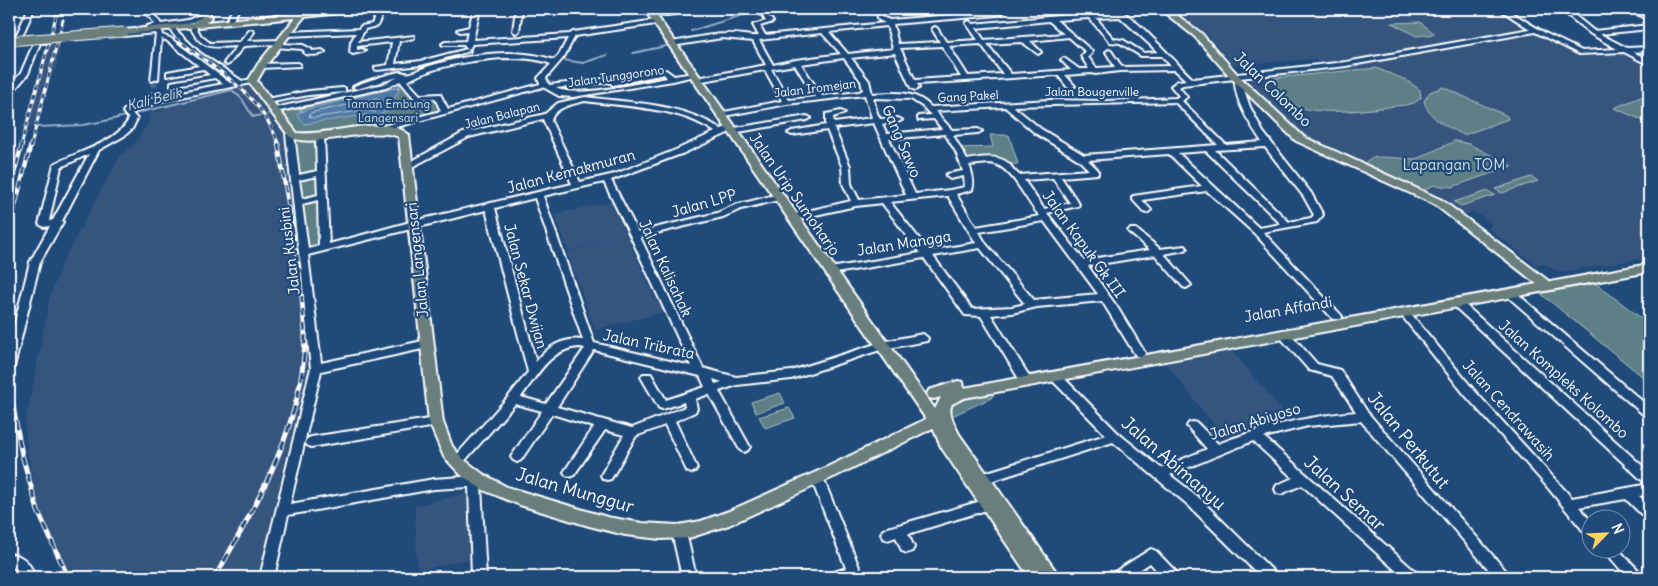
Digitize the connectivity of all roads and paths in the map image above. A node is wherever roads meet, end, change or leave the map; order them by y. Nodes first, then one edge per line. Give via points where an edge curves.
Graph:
1 (31, 9) edge
2 (142, 9) edge
3 (157, 9) edge
4 (195, 9) edge
5 (236, 9) edge
6 (358, 9) edge
7 (382, 9) edge
8 (477, 9) edge
9 (519, 9) edge
10 (698, 9) edge
11 (764, 9) edge
12 (1112, 9) edge
13 (1164, 9) edge
14 (1502, 9) edge
15 (1563, 9) edge
16 (1626, 9) edge
17 (877, 10) edge
18 (204, 11) edge
19 (996, 11) edge
20 (282, 12) edge
21 (1647, 14) edge
22 (298, 15) junction
23 (652, 15) edge
24 (1122, 15) junction
25 (964, 16) junction
26 (1092, 17) junction
27 (1051, 19) junction
28 (221, 21) junction
29 (889, 23) junction
30 (1010, 23) junction
31 (193, 25) junction
32 (972, 26) junction
33 (1649, 27) edge
34 (158, 28) junction
35 (173, 29) junction
36 (472, 29) junction
37 (935, 29) dead end
38 (460, 30) dead end
39 (1536, 30) junction
40 (516, 31) dead end
41 (724, 31) dead end
42 (824, 31) junction
43 (251, 32) dead end
44 (358, 33) junction
45 (1593, 33) junction
46 (287, 34) junction
47 (1071, 34) junction
48 (730, 36) junction
49 (412, 37) dead end
50 (570, 37) junction
51 (763, 37) junction
52 (755, 38) junction
53 (37, 40) junction
54 (1024, 40) junction
55 (10, 41) edge
56 (469, 42) junction
57 (982, 42) junction
58 (396, 43) junction
59 (241, 44) junction
60 (279, 44) junction
61 (354, 44) junction
62 (446, 44) dead end
63 (672, 44) junction
64 (944, 44) junction
65 (896, 49) junction
66 (1649, 49) edge
67 (362, 51) dead end
68 (467, 51) junction
69 (1624, 51) junction
70 (322, 52) dead end
71 (1038, 52) dead end
72 (1109, 52) dead end
73 (1162, 54) junction
74 (846, 56) junction
75 (1064, 60) dead end
76 (470, 61) junction
77 (556, 61) junction
78 (530, 62) dead end
79 (796, 62) junction
80 (1649, 63) edge
81 (207, 65) junction
82 (298, 65) dead end
83 (261, 66) junction
84 (391, 66) junction
85 (768, 66) junction
86 (377, 68) dead end
87 (1175, 68) junction
88 (1119, 69) junction
89 (420, 70) junction
90 (408, 72) dead end
91 (1078, 72) junction
92 (1094, 72) junction
93 (170, 74) dead end
94 (1061, 74) junction
95 (216, 76) junction
96 (1009, 76) junction
97 (695, 77) junction
98 (1124, 78) dead end
99 (1236, 78) junction
100 (154, 79) tunnel mouth
101 (966, 79) junction
102 (252, 81) junction
103 (1191, 81) junction
104 (912, 82) junction
105 (240, 83) junction
106 (174, 84) dead end
107 (228, 85) junction
108 (1071, 86) dead end
109 (547, 89) junction
110 (9, 91) edge
111 (869, 93) junction
112 (820, 98) junction
113 (915, 98) junction
114 (1176, 100) junction
115 (267, 101) junction
116 (785, 102) junction
117 (561, 105) junction
118 (1008, 106) junction
119 (9, 107) edge
120 (275, 110) junction
121 (930, 110) junction
122 (9, 112) edge
123 (445, 112) junction
124 (841, 113) dead end
125 (722, 115) junction
126 (548, 116) junction
127 (937, 116) junction
128 (807, 118) dead end
129 (921, 118) dead end
130 (794, 119) junction
131 (898, 120) dead end
132 (877, 121) junction
133 (830, 126) junction
134 (404, 129) junction
135 (728, 130) junction
136 (978, 131) dead end
137 (948, 132) junction
138 (792, 133) dead end
139 (290, 134) junction
140 (885, 137) junction
141 (320, 138) junction
142 (1266, 144) junction
143 (97, 147) junction
144 (1224, 147) junction
145 (1209, 149) junction
146 (1172, 152) junction
147 (1082, 158) junction
148 (964, 163) junction
149 (406, 166) junction
150 (321, 172) junction
151 (966, 173) junction
152 (950, 176) dead end
153 (1056, 176) junction
154 (296, 178) junction
155 (606, 178) junction
156 (1018, 178) junction
157 (577, 185) junction
158 (1209, 188) junction
159 (951, 194) junction
160 (538, 195) junction
161 (911, 196) junction
162 (322, 197) junction
163 (780, 197) junction
164 (884, 200) junction
165 (298, 202) junction
166 (856, 203) junction
167 (490, 207) junction
168 (1147, 210) dead end
169 (1043, 215) junction
170 (793, 217) junction
171 (58, 222) junction
172 (414, 224) junction
173 (1286, 224) junction
174 (972, 230) junction
175 (1132, 231) dead end
176 (1256, 231) junction
177 (635, 235) junction
178 (982, 246) junction
179 (324, 248) junction
180 (1182, 248) dead end
181 (1158, 252) junction
182 (304, 253) junction
183 (925, 255) junction
184 (1649, 261) edge
185 (1080, 264) junction
186 (1649, 268) edge
187 (830, 271) junction
188 (1186, 284) dead end
189 (1543, 284) junction
190 (1510, 293) junction
191 (1105, 297) junction
192 (1457, 303) junction
193 (1033, 305) junction
194 (1401, 309) junction
195 (985, 313) junction
196 (1337, 317) junction
197 (1281, 331) junction
198 (923, 338) dead end
199 (427, 344) junction
200 (882, 346) junction
201 (590, 347) junction
202 (1143, 356) junction
203 (9, 367) edge
204 (316, 368) junction
205 (701, 371) junction
206 (533, 372) junction
207 (1055, 376) junction
208 (647, 377) dead end
209 (1024, 378) junction
210 (736, 381) junction
211 (711, 390) junction
212 (914, 391) junction
213 (964, 393) junction
214 (934, 394) junction
215 (689, 397) junction
216 (513, 399) junction
217 (548, 409) junction
218 (1649, 413) edge
219 (1364, 416) junction
220 (668, 419) junction
221 (436, 422) junction
222 (602, 424) junction
223 (939, 424) junction
224 (1193, 426) dead end
225 (632, 433) junction
226 (1254, 435) junction
227 (1115, 438) junction
228 (311, 442) dead end
229 (744, 447) dead end
230 (1215, 450) junction
231 (517, 457) dead end
232 (457, 462) junction
233 (691, 468) dead end
234 (570, 472) dead end
235 (607, 474) dead end
236 (1160, 474) junction
237 (817, 478) junction
238 (982, 478) junction
239 (1303, 479) junction
240 (1649, 479) edge
241 (480, 481) junction
242 (1281, 489) dead end
243 (1649, 489) edge
244 (1628, 493) junction
245 (988, 504) junction
246 (1569, 504) junction
247 (283, 511) junction
248 (1649, 513) edge
249 (1580, 517) edge
250 (679, 532) junction
251 (907, 547) dead end
252 (1618, 558) edge
253 (9, 560) edge
254 (1036, 568) edge
255 (855, 575) edge
256 (28, 577) edge
257 (267, 577) edge
258 (479, 577) edge
259 (689, 577) edge
260 (837, 577) edge
261 (1052, 577) edge
262 (1118, 577) edge
263 (1172, 577) edge
264 (1270, 577) edge
265 (1412, 577) edge
266 (1503, 577) edge
267 (1636, 577) edge

1 - 55 street
2 - 34 street
3 - 34 street
4 - 18 street
5 - 28 street
6 - 22 main road
7 - 44 street via 372,30
8 - 36 street
9 - 40 street
10 - 23 street
11 - 51 street via 762,11 770,22 756,26
12 - 24 street
13 - 99 main road, Jalan Colombo via 1198,35
14 - 39 street
15 - 45 street
16 - 21 street
17 - 29 street via 881,19
18 - 28 main road
18 - 31 main road via 207,18
18 - 34 street via 192,21
19 - 25 street
19 - 30 street
20 - 22 main road
20 - 28 main road
22 - 46 main road
23 - 50 street
23 - 63 main road, Jalan Urip Sumoharjo
24 - 26 street
24 - 73 street
25 - 29 street via 911,17
25 - 32 street
26 - 27 street
26 - 73 street via 1111,40 1121,41 1143,56
27 - 30 street
27 - 47 street
28 - 31 main road
29 - 42 street
29 - 65 street
30 - 32 street
31 - 35 street
31 - 53 main road, bridge
31 - 59 street via 198,37 206,44
32 - 57 street
33 - 45 street
34 - 35 street
34 - 53 street
34 - 81 street via 168,39
34 - 100 street
35 - 81 street
36 - 38 street
36 - 56 street
37 - 64 street
39 - 69 street via 1581,53
39 - 99 street via 1346,64
41 - 48 street
42 - 51 street
42 - 74 street
43 - 59 street
44 - 46 street
44 - 61 street
45 - 69 street
46 - 60 main road
47 - 54 street
47 - 92 street via 1090,52 1084,56
48 - 52 street
48 - 63 street
49 - 58 street
50 - 56 street
50 - 77 street
51 - 52 street
52 - 85 street
53 - 55 main road
53 - 110 street via 24,74
54 - 57 street
54 - 71 street
56 - 62 street
56 - 68 street
57 - 64 street
57 - 96 street
58 - 61 street
58 - 84 street
59 - 60 street
59 - 81 street via 227,61
60 - 70 street via 303,47 309,50 307,53
60 - 83 main road
61 - 67 street via 353,52
63 - 97 main road, Jalan Urip Sumoharjo
64 - 65 street
64 - 101 street
65 - 74 street
65 - 104 street
66 - 69 street
68 - 76 street
68 - 84 street
69 - 80 street
72 - 88 street
73 - 87 street
74 - 79 street, Jalan Iromejan
74 - 111 street, Jalan Iromejan via 865,81
75 - 91 street
76 - 77 street via 522,56
76 - 89 street
77 - 78 street
77 - 109 street via 542,78
79 - 85 street, Jalan Iromejan
79 - 112 street
81 - 93 street
81 - 95 street
81 - 105 street
82 - 83 street
83 - 102 main road
84 - 86 street
85 - 97 street, Jalan Iromejan
85 - 116 street
87 - 88 street
87 - 103 street
88 - 92 street
88 - 98 street
89 - 120 street via 386,86
89 - 123 street via 404,82 418,96 437,96
90 - 115 street via 353,87
91 - 92 street
91 - 94 street
94 - 96 street
94 - 108 street
95 - 106 street
95 - 107 street
96 - 101 street
97 - 109 street, Jalan Tunggorono via 573,95
97 - 125 main road, Jalan Urip Sumoharjo
99 - 103 street
99 - 142 street via 1252,120
99 - 189 main road, Jalan Colombo via 1303,141 1438,202
101 - 104 street
102 - 105 street
102 - 115 main road, Jalan Kusbini
103 - 114 street via 1175,85 1183,97
104 - 113 street via 918,95
105 - 107 street
107 - 143 street via 159,99 129,113 133,122 127,130
109 - 117 street
109 - 123 street via 531,85
111 - 112 street, Jalan Iromejan
111 - 113 street
111 - 132 street, Gang Sawo
112 - 116 street, Jalan Iromejan
113 - 121 street
114 - 118 street, Jalan Bougenville
114 - 144 street
115 - 120 main road, Jalan Kusbini
116 - 125 street, Jalan Iromejan
116 - 130 street
117 - 126 street, Jalan Balapan
117 - 135 street, Jalan Balapan via 589,99 671,111
118 - 121 street, Gang Pakel
118 - 147 street via 1038,131
119 - 122 street
120 - 139 main road, Jalan Kusbini
121 - 127 street
123 - 134 street
124 - 133 street via 829,116
125 - 135 main road, Jalan Urip Sumoharjo
126 - 149 street, Jalan Balapan via 466,135
126 - 157 street via 547,121
127 - 129 street
127 - 137 street
128 - 130 street, Jalan Kemakmuran
130 - 135 street, Jalan Kemakmuran
131 - 132 street
132 - 133 street
132 - 140 street, Gang Sawo
133 - 138 street
133 - 166 street
134 - 141 main road
134 - 149 main road, Jalan Langensari
135 - 155 street, Jalan Kemakmuran via 677,153
135 - 163 main road, Jalan Urip Sumoharjo
136 - 137 street
137 - 140 street
137 - 148 street
139 - 141 main road
139 - 154 street, Jalan Kusbini
140 - 161 street, Gang Sawo
141 - 150 street
142 - 144 street
142 - 173 street via 1308,196 1319,215 1314,220
143 - 171 street
143 - 171 street via 56,168 44,224
144 - 145 street
145 - 146 street
145 - 173 street
146 - 147 street
146 - 158 street
147 - 153 street via 1094,173
148 - 151 street
148 - 156 street, Jalan Kapuk Gk III via 996,161
149 - 172 main road, Jalan Langensari
150 - 154 street
150 - 162 street
151 - 152 street
151 - 159 street via 969,188
153 - 156 street
153 - 169 street via 1075,204
154 - 165 street, Jalan Kusbini
155 - 157 street, Jalan Kemakmuran
155 - 177 street, Jalan Kalisahak
156 - 169 street, Jalan Kapuk Gk III
157 - 160 street, Jalan Kemakmuran
158 - 168 street via 1136,198
158 - 176 street
159 - 161 street
159 - 174 street
160 - 167 street, Jalan Kemakmuran
160 - 201 street
161 - 164 street
162 - 165 street
162 - 179 street
163 - 170 main road, Jalan Urip Sumoharjo
163 - 177 street, Jalan LPP
164 - 166 street
164 - 183 street via 906,225
165 - 182 street, Jalan Kusbini
166 - 170 street
167 - 172 street, Jalan Kemakmuran
167 - 206 street, Jalan Sekar Dwijan
169 - 174 street
169 - 185 street, Jalan Kapuk Gk III
170 - 187 main road, Jalan Urip Sumoharjo
171 - 203 street via 33,267
172 - 179 street, Jalan Kemakmuran
172 - 199 main road, Jalan Langensari
173 - 176 street
174 - 178 street
175 - 181 street
176 - 196 street
177 - 205 street, Jalan Kalisahak
178 - 183 street, Jalan Mangga
178 - 193 street
179 - 182 street, Jalan Kemakmuran
180 - 181 street
181 - 185 street
181 - 188 street
182 - 204 street, Jalan Kusbini
183 - 187 street, Jalan Mangga
183 - 195 street via 966,310
184 - 189 main road, Jalan Affandi
185 - 191 street, Jalan Kapuk Gk III
186 - 189 main road, Jalan Affandi
187 - 200 main road, Jalan Urip Sumoharjo
189 - 190 main road, Jalan Affandi
189 - 194 main road, Jalan Affandi
190 - 192 main road, Jalan Affandi
190 - 218 street, Jalan Kompleks Kolombo
191 - 193 street
191 - 202 street, Jalan Kapuk Gk III
192 - 194 main road, Jalan Affandi
192 - 240 street, Jalan Kompleks Kolombo
193 - 195 street
194 - 196 main road, Jalan Affandi
194 - 197 main road, Jalan Affandi
194 - 246 street, Jalan Cendrawasih via 1469,392
195 - 209 street
196 - 197 main road, Jalan Affandi
197 - 202 main road, Jalan Affandi
197 - 219 street, Jalan Perkutut via 1313,367 1336,373
198 - 200 street, Jalan Tribrata
199 - 204 street
199 - 221 main road, Jalan Langensari
200 - 210 street, Jalan Tribrata via 792,375
200 - 212 main road, Jalan Urip Sumoharjo
201 - 205 street, Jalan Tribrata
201 - 206 street, Jalan Tribrata via 580,343 561,346
201 - 217 street
202 - 207 main road, Jalan Affandi
202 - 209 main road, Jalan Affandi
204 - 247 street, Jalan Kusbini
205 - 210 street, Jalan Tribrata
205 - 211 street, Jalan Kalisahak
206 - 216 street, Jalan Tribrata
207 - 209 main road, Jalan Affandi
207 - 227 street, Jalan Abimanyu
208 - 215 street via 662,404
209 - 213 main road, Jalan Affandi
209 - 214 main road, Jalan Affandi via 960,385
210 - 211 street
211 - 215 street
211 - 229 street, Jalan Kalisahak
212 - 214 main road
212 - 223 main road, Jalan Urip Sumoharjo
213 - 214 main road
213 - 223 main road via 945,399
214 - 223 main road via 928,405
215 - 220 street via 691,409
216 - 217 street
216 - 232 street, Jalan Tribrata
217 - 222 street
217 - 231 street
219 - 226 street, Jalan Abiyoso via 1319,419
219 - 266 street, Jalan Perkutut
220 - 225 street
220 - 233 street
221 - 228 street
221 - 232 main road, Jalan Langensari via 449,453
222 - 225 street
222 - 234 street
223 - 237 main road, Jalan Munggur
223 - 238 main road
223 - 245 main road via 944,440
224 - 230 street
225 - 235 street
226 - 230 street, Jalan Abiyoso
226 - 239 street, Jalan Semar
227 - 236 street, Jalan Abimanyu
227 - 238 street
230 - 236 street, Jalan Abiyoso
232 - 241 main road, Jalan Langensari
236 - 264 street, Jalan Abimanyu
237 - 250 main road, Jalan Munggur via 747,510
237 - 255 street
238 - 254 main road
239 - 242 street
239 - 265 street, Jalan Semar
241 - 247 street via 434,484
241 - 250 main road, Jalan Munggur via 522,500 612,525
241 - 258 street
243 - 244 street
244 - 246 street
244 - 248 street
245 - 251 street via 894,532
245 - 254 main road
246 - 249 street, Jalan Cendrawasih
247 - 257 street
250 - 259 street
252 - 267 street
253 - 256 street via 23,564
254 - 261 main road
255 - 260 street
262 - 263 street via 1151,555

